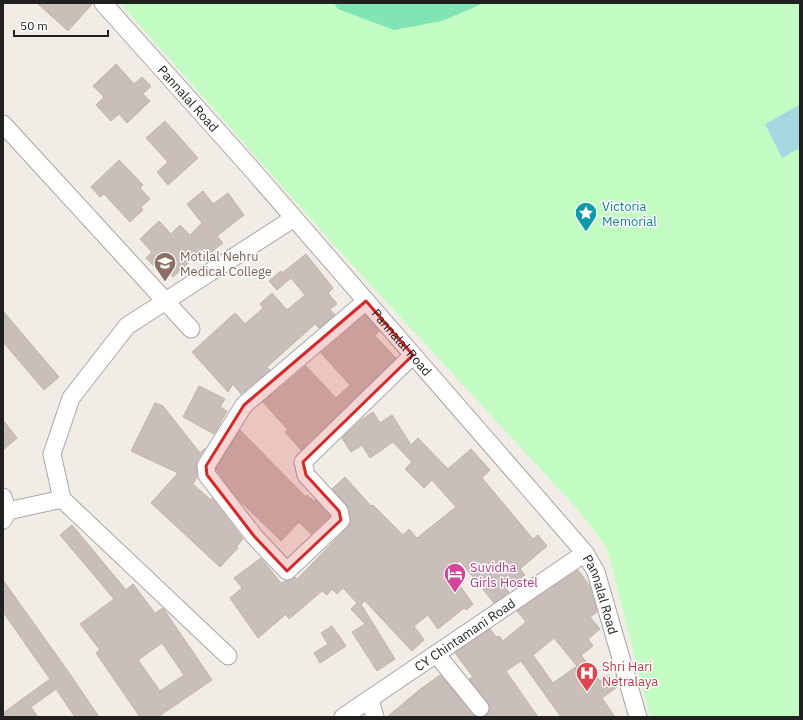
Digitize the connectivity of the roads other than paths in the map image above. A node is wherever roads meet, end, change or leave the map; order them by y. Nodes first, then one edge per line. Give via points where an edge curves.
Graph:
1 (103, 3) edge
2 (3, 124) edge
3 (294, 218) junction
4 (366, 301) junction
5 (165, 302) junction
6 (191, 329) dead end
7 (413, 355) junction
8 (62, 499) junction
9 (5, 509) edge
10 (585, 553) junction
11 (437, 655) junction
12 (228, 656) dead end
13 (370, 700) junction
14 (480, 708) dead end
15 (343, 717) edge
16 (375, 717) edge
17 (638, 717) edge

1 - 3 street, Pannalal Road
2 - 5 street
3 - 4 street, Pannalal Road
3 - 5 street
4 - 7 street, Pannalal Road
4 - 7 street via 244,405 206,466 207,475 254,536 287,571 341,520 339,510 306,475 303,462
5 - 6 street
5 - 8 street via 127,326 71,398 52,454
7 - 10 street, Pannalal Road
8 - 9 street
8 - 12 street
10 - 11 street, CY Chintamani Road
10 - 17 street, Pannalal Road via 596,572
11 - 13 street, CY Chintamani Road
11 - 14 street
13 - 15 street, CY Chintamani Road
13 - 16 street

